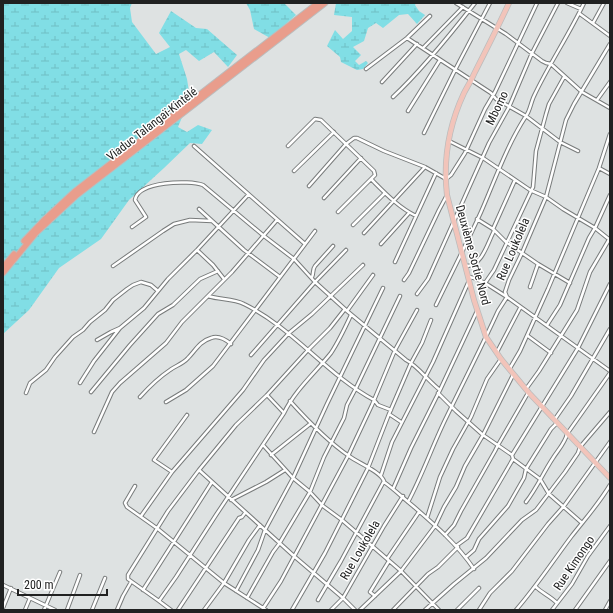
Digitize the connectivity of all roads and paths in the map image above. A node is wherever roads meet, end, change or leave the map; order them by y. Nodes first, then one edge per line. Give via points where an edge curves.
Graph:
1 (318, 3) edge
2 (325, 3) edge
3 (456, 3) edge
4 (475, 3) edge
5 (490, 3) edge
6 (510, 3) edge
7 (537, 3) edge
8 (558, 3) edge
9 (568, 3) edge
10 (584, 3) edge
11 (604, 3) edge
12 (463, 7) junction
13 (581, 9) junction
14 (469, 11) junction
15 (580, 14) junction
16 (430, 16) dead end
17 (482, 20) junction
18 (593, 23) junction
19 (497, 29) junction
20 (610, 36) edge
21 (407, 38) junction
22 (518, 42) junction
23 (417, 44) junction
24 (610, 44) edge
25 (423, 48) junction
26 (532, 53) junction
27 (432, 54) junction
28 (440, 60) junction
29 (551, 64) junction
30 (366, 69) dead end
31 (455, 70) junction
32 (564, 77) junction
33 (471, 80) junction
34 (382, 82) dead end
35 (610, 82) edge
36 (582, 92) junction
37 (492, 95) junction
38 (393, 97) dead end
39 (597, 100) junction
40 (509, 107) junction
41 (610, 108) edge
42 (408, 112) dead end
43 (526, 116) junction
44 (543, 129) junction
45 (334, 132) junction
46 (424, 133) dead end
47 (610, 134) edge
48 (449, 141) junction
49 (560, 142) junction
50 (346, 144) junction
51 (194, 146) dead end
52 (288, 146) dead end
53 (467, 149) junction
54 (578, 151) dead end
55 (361, 158) junction
56 (483, 158) junction
57 (425, 167) junction
58 (599, 168) junction
59 (499, 169) junction
60 (294, 171) dead end
61 (436, 173) junction
62 (610, 174) edge
63 (371, 179) junction
64 (446, 179) junction
65 (515, 180) junction
66 (309, 186) dead end
67 (530, 190) junction
68 (385, 193) junction
69 (248, 194) junction
70 (447, 195) junction
71 (610, 196) edge
72 (546, 197) junction
73 (324, 198) dead end
74 (394, 202) junction
75 (199, 209) dead end
76 (234, 210) junction
77 (338, 212) dead end
78 (410, 213) junction
79 (416, 216) junction
80 (578, 218) junction
81 (477, 219) junction
82 (277, 220) junction
83 (212, 221) junction
84 (453, 221) junction
85 (353, 225) dead end
86 (132, 227) dead end
87 (218, 227) junction
88 (595, 228) junction
89 (494, 230) junction
90 (315, 231) dead end
91 (364, 234) dead end
92 (264, 236) junction
93 (610, 239) edge
94 (506, 242) junction
95 (305, 244) junction
96 (381, 244) dead end
97 (333, 246) dead end
98 (197, 250) junction
99 (346, 250) dead end
100 (462, 251) junction
101 (248, 253) junction
102 (522, 253) junction
103 (294, 259) junction
104 (395, 262) dead end
105 (538, 264) junction
106 (363, 265) dead end
107 (3, 266) edge
108 (113, 266) dead end
109 (467, 266) junction
110 (218, 271) junction
111 (3, 273) edge
112 (373, 275) dead end
113 (554, 275) junction
114 (280, 277) junction
115 (312, 277) junction
116 (224, 279) junction
117 (469, 279) junction
118 (404, 280) dead end
119 (315, 282) junction
120 (484, 283) junction
121 (570, 283) junction
122 (610, 284) edge
123 (530, 287) dead end
124 (383, 288) dead end
125 (158, 291) junction
126 (417, 294) dead end
127 (208, 296) junction
128 (331, 296) junction
129 (400, 296) dead end
130 (507, 297) junction
131 (436, 305) dead end
132 (520, 308) junction
133 (346, 310) junction
134 (417, 310) dead end
135 (477, 310) junction
136 (255, 311) junction
137 (351, 315) junction
138 (535, 318) junction
139 (431, 320) dead end
140 (278, 325) junction
141 (547, 325) junction
142 (364, 326) junction
143 (120, 328) junction
144 (610, 329) edge
145 (289, 333) junction
146 (528, 336) junction
147 (560, 336) junction
148 (486, 337) junction
149 (380, 339) junction
150 (97, 340) dead end
151 (231, 344) junction
152 (578, 348) junction
153 (308, 350) junction
154 (395, 350) junction
155 (497, 352) junction
156 (551, 352) junction
157 (251, 355) dead end
158 (501, 359) junction
159 (593, 359) junction
160 (322, 363) junction
161 (411, 363) junction
162 (509, 370) junction
163 (610, 372) edge
164 (513, 375) junction
165 (425, 377) junction
166 (340, 378) junction
167 (80, 383) dead end
168 (356, 388) junction
169 (440, 390) junction
170 (527, 391) junction
171 (91, 392) dead end
172 (26, 393) dead end
173 (438, 393) junction
174 (267, 395) junction
175 (140, 397) dead end
176 (374, 400) junction
177 (166, 402) dead end
178 (290, 402) junction
179 (542, 406) junction
180 (452, 407) junction
181 (391, 410) junction
182 (610, 412) edge
183 (284, 413) junction
184 (389, 414) junction
185 (187, 415) dead end
186 (556, 421) junction
187 (401, 422) junction
188 (468, 422) junction
189 (310, 424) junction
190 (316, 429) junction
191 (94, 432) dead end
192 (567, 434) junction
193 (483, 435) junction
194 (610, 442) edge
195 (332, 443) junction
196 (263, 445) junction
197 (498, 445) junction
198 (580, 447) junction
199 (271, 455) junction
200 (348, 456) junction
201 (512, 457) junction
202 (595, 463) junction
203 (368, 468) junction
204 (526, 469) junction
205 (199, 470) junction
206 (284, 470) junction
207 (172, 472) junction
208 (381, 475) junction
209 (293, 478) junction
210 (610, 478) edge
211 (540, 479) junction
212 (212, 482) junction
213 (384, 482) junction
214 (610, 485) edge
215 (134, 486) dead end
216 (393, 488) junction
217 (310, 492) junction
218 (549, 494) junction
219 (403, 496) junction
220 (230, 499) junction
221 (408, 502) junction
222 (526, 502) dead end
223 (323, 506) junction
224 (564, 506) junction
225 (419, 512) junction
226 (245, 513) junction
227 (141, 516) junction
228 (427, 518) junction
229 (342, 520) junction
230 (582, 524) junction
231 (260, 525) junction
232 (435, 526) junction
233 (610, 526) edge
234 (158, 529) junction
235 (265, 530) junction
236 (357, 533) junction
237 (445, 535) junction
238 (173, 542) junction
239 (280, 544) junction
240 (372, 546) junction
241 (457, 546) junction
242 (190, 556) junction
243 (295, 557) junction
244 (466, 557) junction
245 (388, 560) junction
246 (610, 561) edge
247 (206, 569) junction
248 (474, 569) junction
249 (401, 571) junction
250 (60, 572) dead end
251 (313, 573) junction
252 (80, 575) dead end
253 (105, 578) dead end
254 (131, 582) junction
255 (224, 583) junction
256 (3, 585) edge
257 (327, 585) junction
258 (416, 586) junction
259 (536, 587) junction
260 (11, 588) junction
261 (478, 588) dead end
262 (143, 590) junction
263 (236, 591) junction
264 (375, 596) junction
265 (30, 598) junction
266 (247, 598) junction
267 (343, 598) junction
268 (318, 600) dead end
269 (159, 601) junction
270 (610, 601) edge
271 (433, 603) junction
272 (557, 603) junction
273 (45, 606) junction
274 (3, 608) edge
275 (25, 610) edge
276 (44, 610) edge
277 (55, 610) edge
278 (67, 610) edge
279 (92, 610) edge
280 (117, 610) edge
281 (171, 610) edge
282 (178, 610) edge
283 (204, 610) edge
284 (264, 610) edge
285 (292, 610) edge
286 (331, 610) edge
287 (355, 610) edge
288 (360, 610) edge
289 (393, 610) edge
290 (425, 610) edge
291 (439, 610) edge
292 (457, 610) edge
293 (479, 610) edge
294 (516, 610) edge
295 (552, 610) edge
296 (575, 610) edge
297 (605, 610) edge

1 - 107 highway, Viaduc Talangaï-Kintélé via 74,192 34,230
2 - 111 highway, Viaduc Talangaï-Kintélé via 77,195 36,233
3 - 12 street
4 - 14 street
5 - 17 street
6 - 19 main road, Deuxième Sortie Nord
7 - 22 street
8 - 26 street, Mbomo
9 - 13 street
10 - 13 street
11 - 18 street
12 - 14 street
12 - 25 street
13 - 15 street
14 - 17 street
14 - 27 street
15 - 18 street
15 - 29 street
16 - 21 street
17 - 19 street
17 - 31 street
18 - 20 street
19 - 22 street
19 - 33 main road, Deuxième Sortie Nord
21 - 23 street
21 - 30 street
22 - 26 street
22 - 37 street
23 - 25 street
23 - 34 street
24 - 36 street, Rue Loukolela
25 - 27 street
26 - 29 street via 546,64
26 - 40 street, Mbomo
27 - 28 street
27 - 38 street
28 - 31 street
28 - 42 street
29 - 32 street
29 - 43 street
31 - 33 street
31 - 46 street
32 - 36 street
32 - 44 street via 550,104
33 - 37 street
33 - 48 main road, Deuxième Sortie Nord via 456,114
35 - 39 street
36 - 39 street
36 - 49 street, Rue Loukolela via 566,120
37 - 40 street
37 - 53 street
39 - 41 street
40 - 43 street
40 - 56 street, Mbomo
43 - 44 street
43 - 59 street
44 - 49 street
44 - 67 street via 536,151 533,187
45 - 50 street
45 - 52 street via 321,120 315,119
45 - 60 street
47 - 58 street
48 - 53 street
48 - 64 main road, Deuxième Sortie Nord
49 - 54 street
49 - 72 street, Rue Loukolela
50 - 55 street
50 - 57 street via 357,138
50 - 66 street
51 - 69 street
53 - 56 street
53 - 64 street
55 - 63 street via 374,171 375,175
55 - 73 street
56 - 59 street
56 - 84 street, Mbomo
57 - 61 street
57 - 74 street
58 - 62 street
58 - 80 street
59 - 65 street
59 - 81 street
61 - 64 street
61 - 79 street
63 - 68 street
63 - 77 street
64 - 70 main road, Deuxième Sortie Nord
65 - 67 street
65 - 89 street
67 - 72 street
67 - 94 street
68 - 74 street
68 - 85 street
69 - 76 street
69 - 82 street
70 - 84 main road, Deuxième Sortie Nord
70 - 118 street
71 - 88 street
72 - 80 street
72 - 102 street, Rue Loukolela
74 - 78 street
74 - 91 street
75 - 83 street
76 - 86 street via 203,185 154,185 144,188 135,196 146,217
76 - 87 street
76 - 92 street
78 - 79 street
78 - 96 street
79 - 104 street
80 - 88 street
80 - 113 street
81 - 89 street
81 - 100 street
82 - 92 street
82 - 95 street
83 - 87 street
83 - 108 street via 190,220 174,224
84 - 100 main road, Deuxième Sortie Nord
84 - 126 street, Mbomo via 428,279
87 - 98 street
87 - 101 street
88 - 93 street
88 - 121 street
89 - 94 street
89 - 109 street via 478,261
90 - 95 street
92 - 101 street
92 - 103 street
93 - 147 street via 590,272 576,310
94 - 102 street
94 - 120 street via 494,270
95 - 103 street
97 - 115 street via 315,266
98 - 110 street
98 - 125 street
99 - 119 street
100 - 109 main road, Deuxième Sortie Nord
100 - 131 street
101 - 114 street
101 - 116 street
102 - 105 street
102 - 130 street, Rue Loukolela via 508,280 505,292
103 - 114 street
103 - 115 street
105 - 113 street
105 - 123 street
106 - 128 street
109 - 117 main road, Deuxième Sortie Nord
110 - 116 street
110 - 171 street via 200,279 177,302 158,314
112 - 133 street
113 - 121 street
113 - 138 street
114 - 136 street
115 - 119 street
116 - 127 street
117 - 120 street via 474,278
117 - 135 main road, Deuxième Sortie Nord
117 - 165 street
119 - 128 street
119 - 140 street
120 - 130 street
121 - 141 street
122 - 152 street
124 - 142 street
125 - 143 street via 144,308
125 - 172 street via 153,286 138,283 113,300 99,316 73,337 46,370 30,383
127 - 136 street via 234,300
127 - 191 street via 182,322 166,343 112,392
128 - 133 street
128 - 145 street
129 - 149 street
130 - 132 street
130 - 148 street, Rue Loukolela
132 - 138 street
132 - 155 street
133 - 137 street
133 - 153 street
134 - 154 street
135 - 148 main road, Deuxième Sortie Nord
135 - 169 street
136 - 140 street
136 - 151 street
137 - 142 street
137 - 160 street
138 - 141 street
138 - 146 street
139 - 161 street
140 - 145 street
140 - 157 street
141 - 147 street
142 - 149 street
142 - 166 street
143 - 150 street
143 - 167 street
144 - 159 street
145 - 153 street
145 - 207 street
146 - 156 street
146 - 162 street
147 - 152 street
147 - 156 street
148 - 155 main road, Deuxième Sortie Nord
148 - 180 street, Rue Loukolela
149 - 154 street
149 - 168 street
151 - 175 street via 219,337 206,340 188,358 154,382
151 - 177 street via 206,374
152 - 159 street
152 - 179 street
153 - 160 street
153 - 174 street
154 - 161 street
154 - 176 street
155 - 158 main road, Deuxième Sortie Nord
156 - 170 street
158 - 162 main road, Deuxième Sortie Nord
158 - 188 street via 487,379
159 - 163 street
159 - 186 street
160 - 166 street
160 - 178 street
161 - 165 street
161 - 181 street
162 - 164 main road, Deuxième Sortie Nord
163 - 192 street
164 - 170 main road, Deuxième Sortie Nord
164 - 193 street
165 - 169 street
165 - 187 street
166 - 168 street
166 - 190 street
168 - 176 street
168 - 195 street
169 - 173 street
170 - 179 main road, Deuxième Sortie Nord
170 - 197 street
173 - 180 street
173 - 216 street
174 - 183 street
174 - 205 street via 236,425
176 - 181 street via 378,405
176 - 200 street
178 - 183 street
178 - 189 street
179 - 186 main road, Deuxième Sortie Nord
179 - 201 street
180 - 188 street
180 - 221 street, Rue Loukolela
181 - 184 street
182 - 198 street
183 - 196 street
184 - 187 street
184 - 203 street
185 - 207 street via 154,460
186 - 192 main road, Deuxième Sortie Nord
186 - 204 street
187 - 208 street
188 - 193 street
188 - 228 street via 440,477
189 - 190 street
189 - 199 street
190 - 195 street
190 - 209 street
192 - 198 main road, Deuxième Sortie Nord
192 - 211 street
193 - 197 street
193 - 232 street
194 - 202 street
195 - 200 street
195 - 217 street
196 - 199 street
196 - 220 street
197 - 201 street
197 - 237 street via 459,518
198 - 202 main road, Deuxième Sortie Nord
198 - 218 street
199 - 206 street
200 - 203 street
200 - 223 street
201 - 204 street
201 - 241 street via 467,538
202 - 210 main road, Deuxième Sortie Nord
202 - 224 street
203 - 208 street
203 - 229 street
204 - 211 street
204 - 244 street via 524,478 508,506
205 - 212 street
205 - 234 street via 168,510
206 - 209 street
206 - 220 street via 266,482
207 - 227 street
208 - 213 street
209 - 217 street
209 - 235 street
211 - 218 street
211 - 222 street
212 - 220 street
212 - 238 street
213 - 216 street
213 - 236 street
214 - 230 street
215 - 227 street via 125,503
216 - 219 street
217 - 223 street
217 - 239 street
218 - 224 street
218 - 248 street via 536,510 522,520
219 - 221 street
219 - 240 street, Rue Loukolela
220 - 226 street
220 - 242 street via 216,515
221 - 225 street
223 - 229 street
223 - 243 street
224 - 230 street
224 - 293 street via 512,571 490,593
225 - 228 street
225 - 245 street
226 - 231 street
226 - 247 street via 239,518
227 - 234 street
228 - 232 street
229 - 236 street
229 - 251 street
230 - 259 street
231 - 235 street
231 - 255 street
232 - 237 street
232 - 249 street
233 - 272 street, Rue Kimongo
234 - 238 street
234 - 254 street via 128,576
235 - 239 street
235 - 263 street via 258,550
236 - 240 street
236 - 257 street
237 - 241 street
238 - 242 street
238 - 262 street
239 - 243 street
239 - 266 street
240 - 245 street
240 - 267 street, Rue Loukolela
241 - 244 street
241 - 258 street
242 - 247 street
242 - 269 street
243 - 251 street
243 - 284 street
244 - 248 street
245 - 249 street
245 - 264 street via 370,592
246 - 296 street
247 - 255 street
247 - 282 street
248 - 271 street
249 - 258 street
249 - 264 street
250 - 273 street
251 - 257 street
251 - 285 street
252 - 278 street
253 - 279 street
254 - 262 street
254 - 280 street
255 - 263 street
255 - 283 street
256 - 260 street
257 - 267 street
257 - 268 street
258 - 271 street
258 - 289 street
259 - 272 street
259 - 294 street
260 - 265 street
260 - 274 street
261 - 292 street
262 - 269 street
263 - 266 street
264 - 288 street
265 - 273 street
265 - 275 street
266 - 284 street
267 - 286 street, Rue Loukolela
267 - 287 street
269 - 281 street
270 - 297 street
271 - 290 street
271 - 291 street
272 - 295 street, Rue Kimongo
273 - 276 street
273 - 277 street

